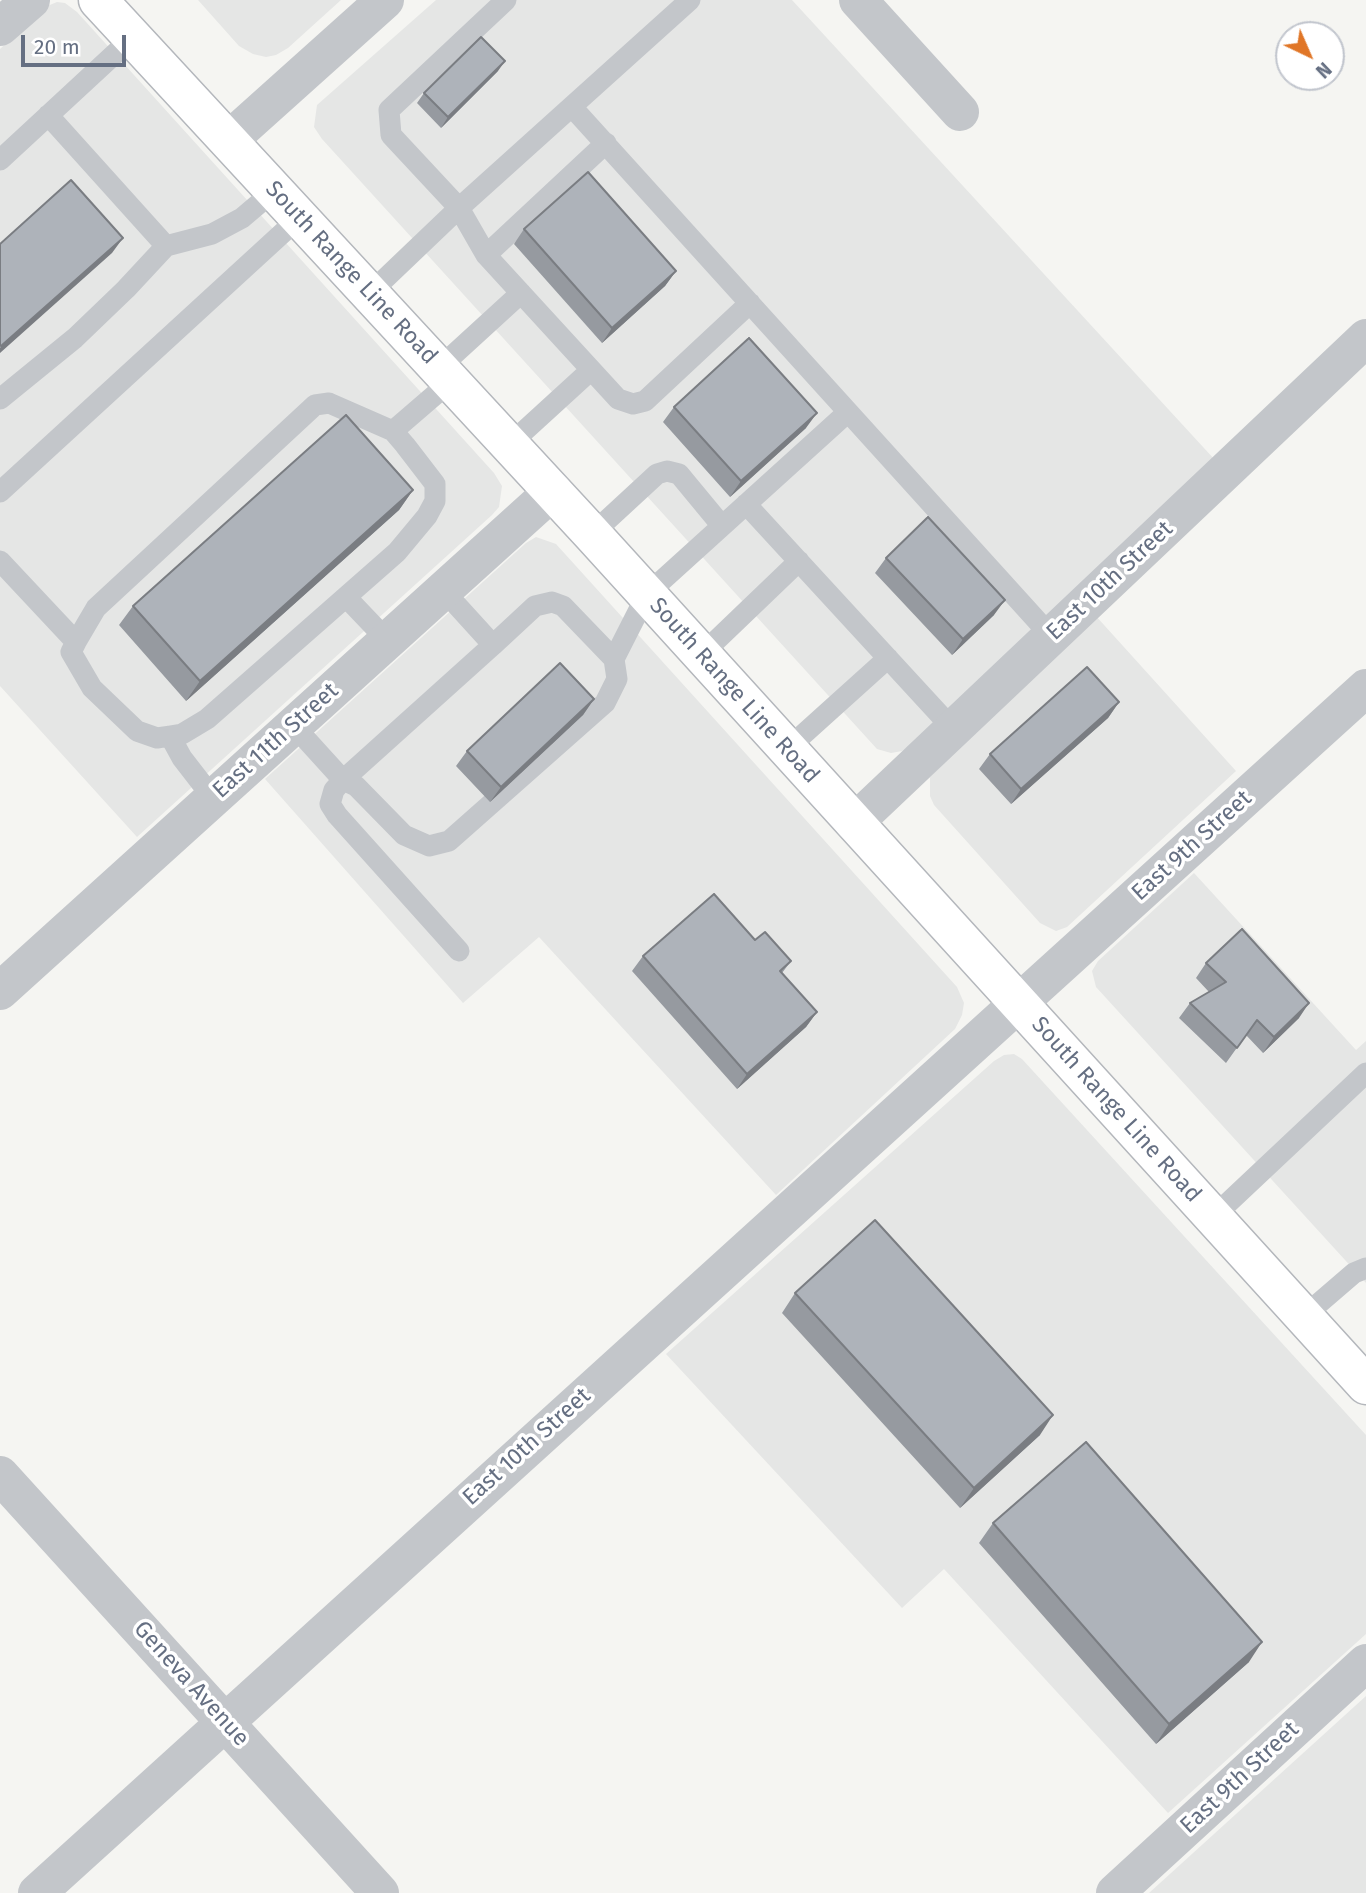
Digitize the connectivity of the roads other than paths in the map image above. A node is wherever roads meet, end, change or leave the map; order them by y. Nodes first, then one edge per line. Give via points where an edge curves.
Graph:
1 (31, 0) edge
2 (98, 0) edge
3 (385, 0) edge
4 (506, 0) edge
5 (690, 0) edge
6 (858, 0) edge
7 (0, 27) edge
8 (133, 37) junction
9 (572, 107) junction
10 (960, 112) dead end
11 (48, 115) junction
12 (229, 140) junction
13 (606, 143) junction
14 (0, 160) edge
15 (288, 204) junction
16 (459, 208) junction
17 (166, 246) junction
18 (486, 255) junction
19 (370, 293) junction
20 (521, 293) junction
21 (750, 303) junction
22 (1366, 338) edge
23 (591, 370) junction
24 (445, 374) junction
25 (0, 399) edge
26 (848, 412) junction
27 (393, 431) junction
28 (510, 444) junction
29 (553, 491) junction
30 (0, 492) edge
31 (746, 504) junction
32 (723, 526) junction
33 (592, 534) junction
34 (0, 561) edge
35 (799, 561) junction
36 (443, 590) junction
37 (647, 594) junction
38 (346, 597) junction
39 (1051, 636) junction
40 (387, 640) junction
41 (76, 642) junction
42 (493, 645) junction
43 (701, 655) junction
44 (888, 658) junction
45 (614, 659) junction
46 (1366, 688) edge
47 (294, 726) junction
48 (953, 729) junction
49 (170, 736) junction
50 (788, 750) junction
51 (343, 780) junction
52 (213, 799) junction
53 (854, 823) junction
54 (459, 951) dead end
55 (0, 991) edge
56 (1018, 1003) junction
57 (1366, 1073) edge
58 (1213, 1217) junction
59 (1366, 1268) edge
60 (1304, 1316) junction
61 (1366, 1385) edge
62 (0, 1475) edge
63 (1366, 1663) edge
64 (225, 1721) junction
65 (37, 1893) edge
66 (380, 1893) edge
67 (1115, 1893) edge

1 - 7 street
2 - 8 main road, South Range Line Road
3 - 12 street
4 - 16 lane via 389,110 391,135
5 - 9 lane
6 - 10 street
8 - 11 lane
8 - 12 main road, South Range Line Road
9 - 13 lane
9 - 16 lane
11 - 14 lane
11 - 17 lane
12 - 15 main road, South Range Line Road
13 - 18 lane
13 - 21 lane
15 - 17 lane via 242,218 212,234
15 - 19 main road, South Range Line Road
15 - 30 lane
16 - 18 lane
16 - 19 lane
17 - 25 lane via 75,338
18 - 20 lane
19 - 24 main road, South Range Line Road
20 - 23 lane
20 - 24 lane
21 - 23 lane via 645,401 633,404 618,399
21 - 26 lane
22 - 39 street, East 10th Street
23 - 28 lane
24 - 27 lane
24 - 28 main road, South Range Line Road
26 - 31 lane
26 - 39 lane
27 - 38 lane via 435,484 435,501 397,552
27 - 41 lane via 329,403 315,405 96,608
28 - 29 main road, South Range Line Road
29 - 33 main road, South Range Line Road
29 - 36 street, East 11th Street
31 - 32 lane
31 - 35 lane
32 - 33 lane via 679,474 667,471 657,474
32 - 37 lane
33 - 37 main road, South Range Line Road
34 - 41 lane
35 - 43 lane
35 - 44 lane
36 - 40 street, East 11th Street
36 - 42 lane
37 - 43 main road, South Range Line Road
37 - 45 lane
38 - 40 lane
38 - 49 lane via 207,719
39 - 48 street, East 10th Street
40 - 47 street, East 11th Street
41 - 49 lane via 71,652 92,688 137,731 158,738
42 - 45 lane via 535,606 552,602 563,606
42 - 51 lane
43 - 50 main road, South Range Line Road
44 - 48 lane
44 - 50 lane
45 - 51 lane via 617,678 605,703 450,841 429,846 404,835 356,786
46 - 56 street, East 9th Street
47 - 51 lane
47 - 52 street, East 11th Street
48 - 53 street, East 10th Street
49 - 52 lane
50 - 53 main road, South Range Line Road
51 - 54 lane via 330,804 337,815
52 - 55 street, East 11th Street
53 - 56 main road, South Range Line Road
56 - 58 main road, South Range Line Road
56 - 64 street, East 10th Street
57 - 58 lane
58 - 60 main road, South Range Line Road
59 - 60 lane
60 - 61 main road, South Range Line Road
62 - 64 street, Geneva Avenue
63 - 67 street, East 9th Street
64 - 65 street, East 10th Street
64 - 66 street, Geneva Avenue

